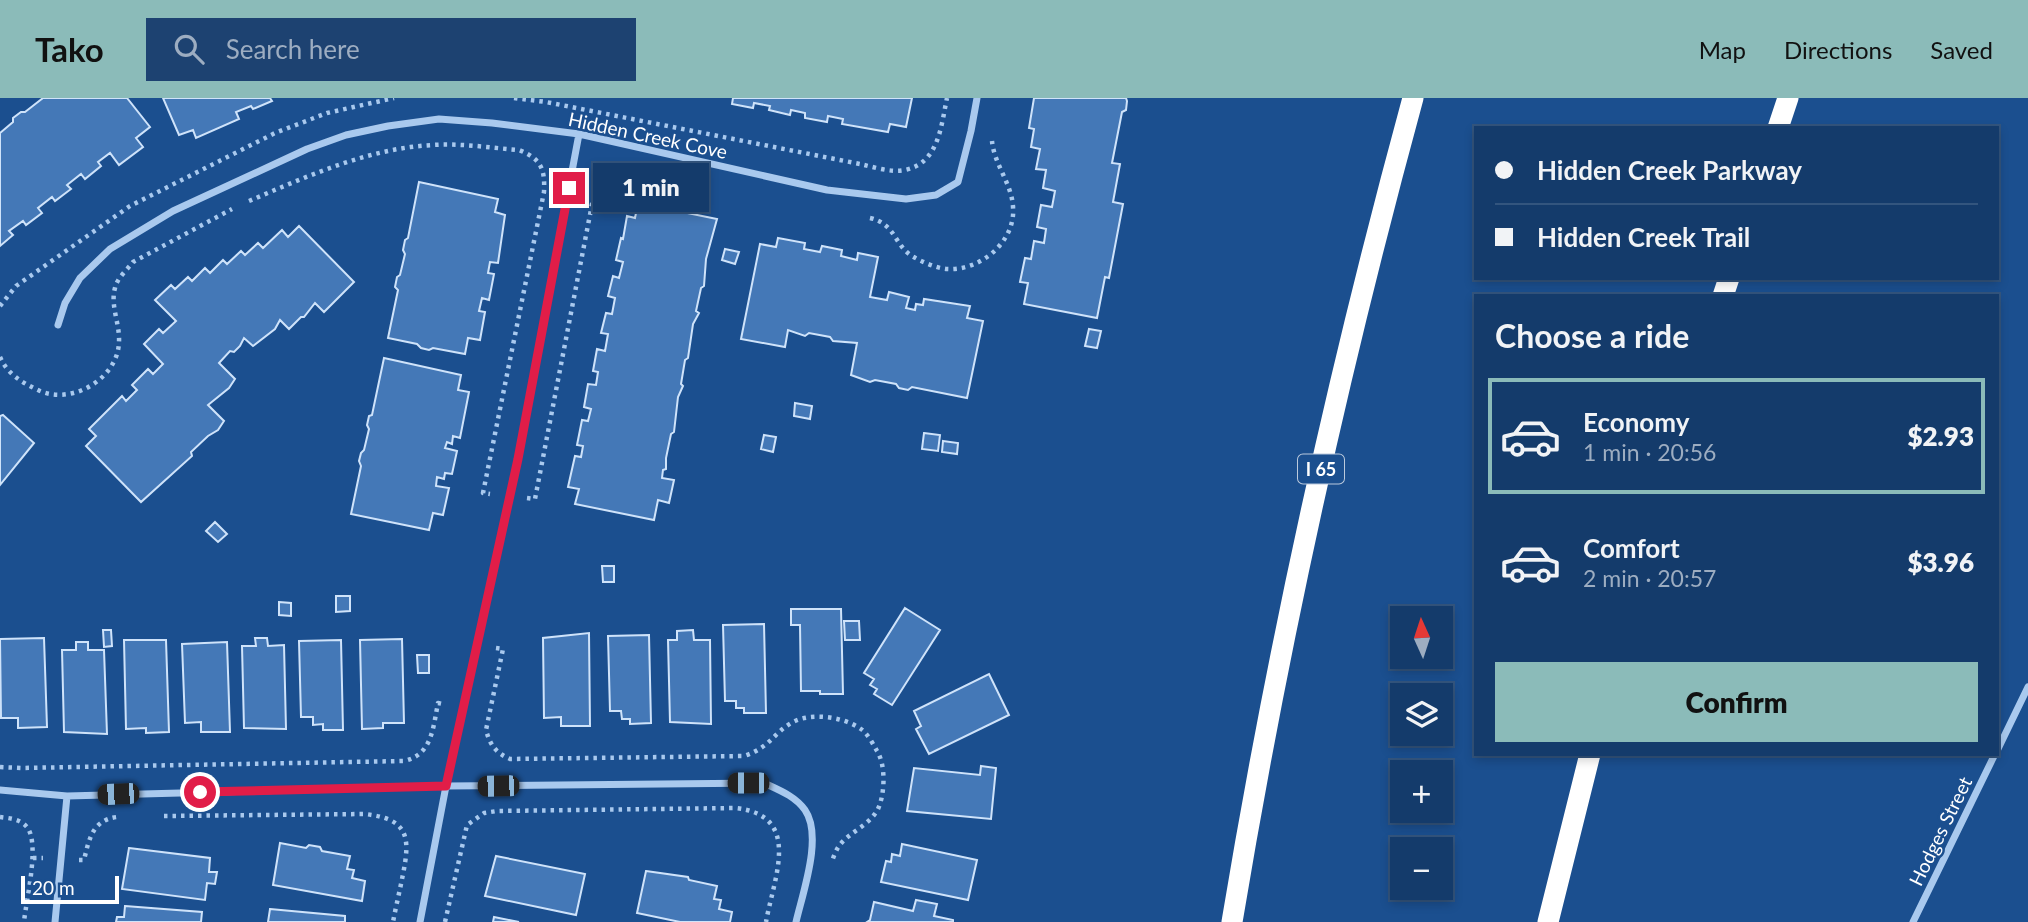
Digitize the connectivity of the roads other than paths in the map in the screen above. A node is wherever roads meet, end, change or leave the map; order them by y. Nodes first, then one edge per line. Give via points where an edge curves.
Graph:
1 (977, 98) edge
2 (1413, 98) edge
3 (1788, 98) edge
4 (1779, 126) edge
5 (579, 134) junction
6 (58, 325) dead end
7 (2028, 687) edge
8 (1999, 747) edge
9 (1590, 756) edge
10 (1995, 756) edge
11 (446, 786) junction
12 (0, 790) edge
13 (67, 796) junction
14 (54, 922) edge
15 (420, 922) edge
16 (796, 922) edge
17 (1232, 922) edge
18 (1548, 922) edge
19 (1913, 922) edge

1 - 5 street, Hidden Creek Cove via 958,182 936,195 906,200 827,190
2 - 17 highway, I 65 via 1334,411 1282,645
3 - 4 highway
5 - 6 street, Hidden Creek Cove via 439,119 346,135 307,149 173,211 110,249 80,278
5 - 11 street via 518,459
7 - 8 street, Hodges Street
9 - 18 highway
10 - 19 street, Hodges Street
11 - 13 street
11 - 15 street
11 - 16 street via 764,783 804,808 813,833
12 - 13 street
13 - 14 street

